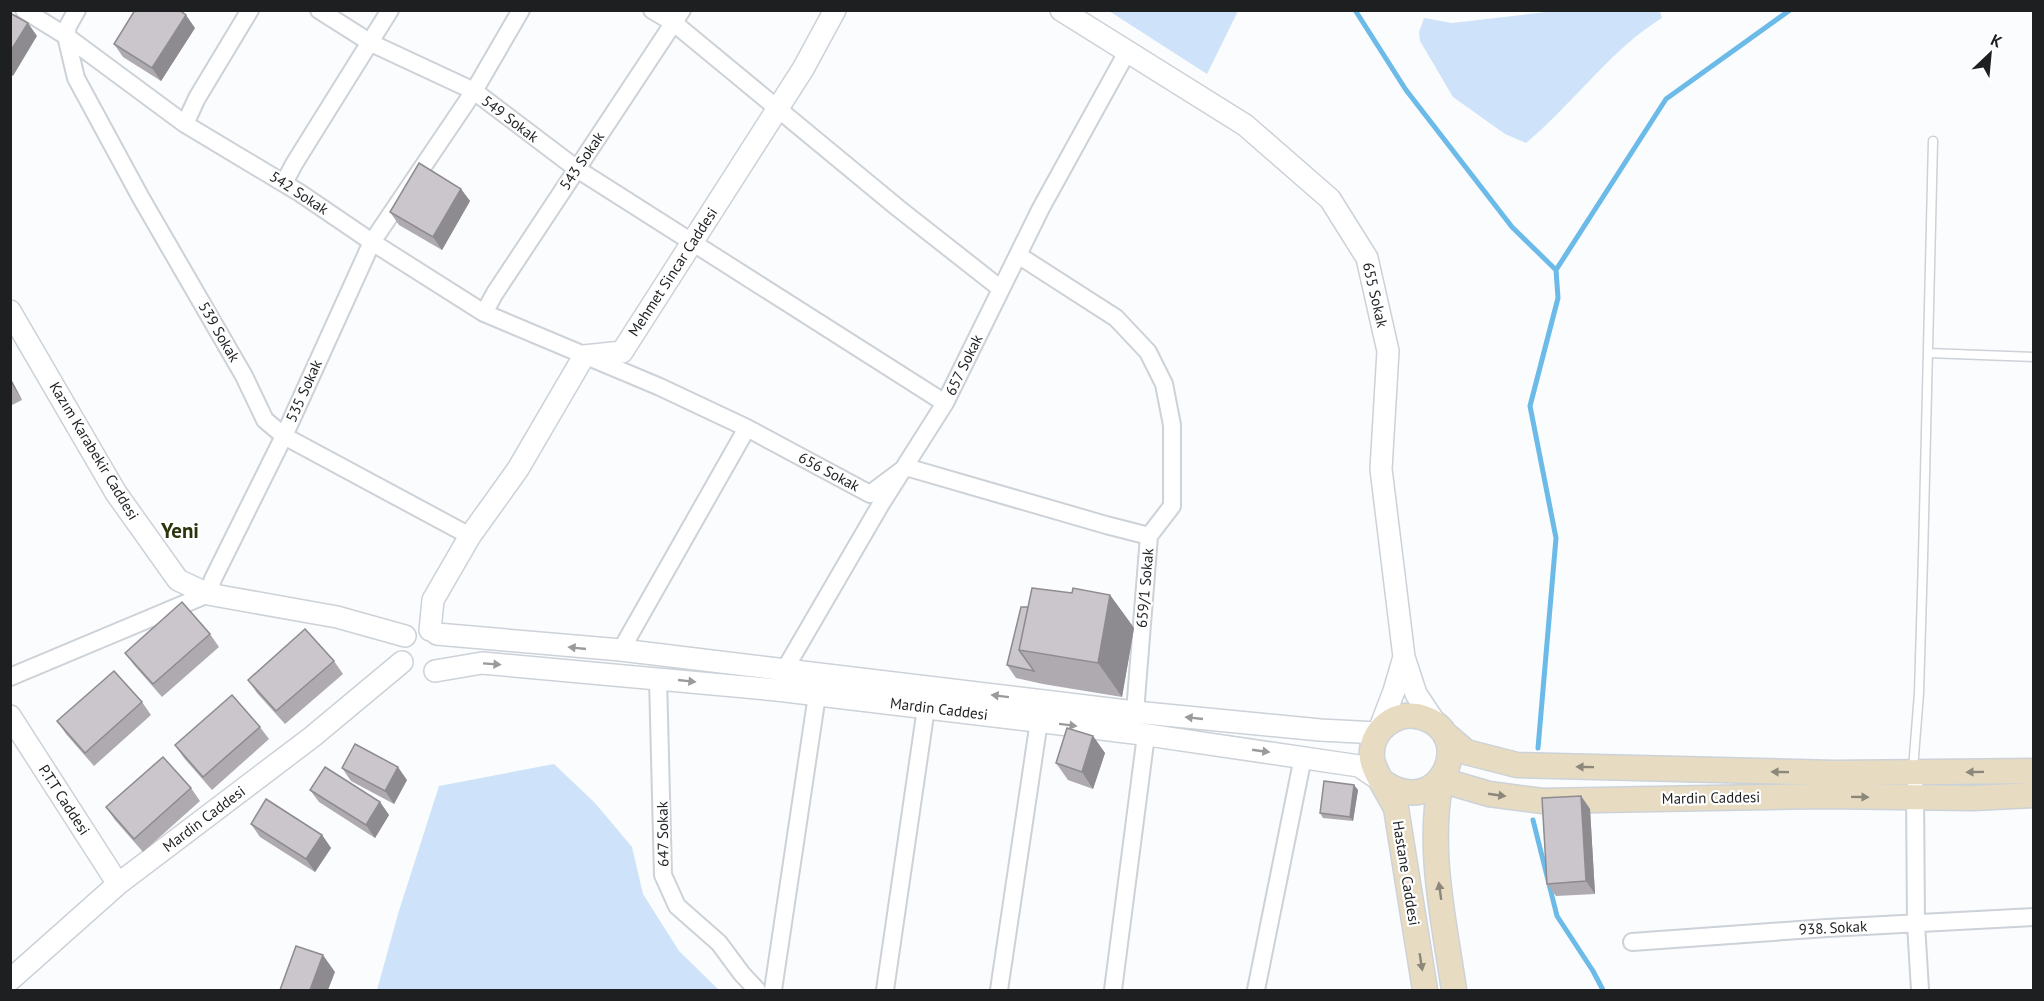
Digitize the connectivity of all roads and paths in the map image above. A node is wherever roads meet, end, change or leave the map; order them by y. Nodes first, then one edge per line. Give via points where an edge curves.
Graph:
1 (24, 10) edge
2 (77, 10) edge
3 (250, 10) edge
4 (319, 10) edge
5 (390, 10) edge
6 (521, 10) edge
7 (652, 10) edge
8 (835, 10) edge
9 (1061, 10) edge
10 (678, 17) edge
11 (66, 36) junction
12 (371, 42) junction
13 (1127, 52) junction
14 (474, 91) junction
15 (778, 109) junction
16 (186, 124) junction
17 (1933, 141) dead end
18 (577, 169) junction
19 (284, 183) junction
20 (372, 242) junction
21 (692, 242) junction
22 (1018, 255) junction
23 (1001, 289) junction
24 (10, 311) edge
25 (484, 314) junction
26 (1928, 353) junction
27 (584, 356) junction
28 (2034, 357) edge
29 (945, 404) junction
30 (747, 429) junction
31 (284, 436) junction
32 (906, 467) junction
33 (470, 536) junction
34 (1149, 536) junction
35 (208, 594) junction
36 (433, 632) junction
37 (405, 636) junction
38 (621, 650) junction
39 (1404, 657) junction
40 (402, 662) junction
41 (785, 669) junction
42 (435, 671) junction
43 (10, 677) edge
44 (658, 678) junction
45 (817, 695) junction
46 (926, 708) junction
47 (1134, 712) junction
48 (10, 716) edge
49 (1039, 721) junction
50 (1440, 729) junction
51 (1378, 733) junction
52 (1146, 735) junction
53 (1303, 758) junction
54 (2034, 771) edge
55 (1913, 772) junction
56 (1441, 780) junction
57 (1383, 782) junction
58 (2034, 795) edge
59 (1917, 797) junction
60 (117, 884) junction
61 (2034, 917) edge
62 (1916, 924) junction
63 (1632, 942) dead end
64 (10, 980) edge
65 (757, 990) edge
66 (773, 990) edge
67 (885, 990) edge
68 (999, 990) edge
69 (1113, 990) edge
70 (1256, 990) edge
71 (1425, 990) edge
72 (1454, 990) edge
73 (1920, 990) edge

1 - 11 street, 542 Sokak
2 - 11 street
3 - 16 street via 197,98
4 - 12 street, 549 Sokak
5 - 12 street
6 - 14 street, 535 Sokak
7 - 10 street
8 - 15 street, Mehmet Sincar Caddesi
9 - 13 street, 655 Sokak
10 - 15 street
10 - 18 street, 543 Sokak
11 - 16 street, 542 Sokak
11 - 31 street, 539 Sokak via 76,78 141,198 244,376 265,420
12 - 14 street, 549 Sokak
12 - 19 street
13 - 22 street, 657 Sokak
13 - 39 street, 655 Sokak via 1245,125 1330,199 1367,258 1388,351 1382,469
14 - 18 street, 549 Sokak
14 - 20 street, 535 Sokak
15 - 21 street, Mehmet Sincar Caddesi
15 - 23 street
16 - 19 street, 542 Sokak
17 - 26 lane
18 - 21 street, 549 Sokak
18 - 25 street, 543 Sokak
19 - 20 street, 542 Sokak
20 - 25 street, 542 Sokak
20 - 31 street, 535 Sokak
21 - 27 street, Mehmet Sincar Caddesi via 622,352
21 - 29 street, 549 Sokak
22 - 23 street, 657 Sokak
22 - 34 street, 659/1 Sokak via 1116,318 1148,352 1164,384 1172,425 1172,506
23 - 29 street, 657 Sokak
24 - 35 street, Kazım Karabekir Caddesi via 116,493 178,580
25 - 27 street, 542 Sokak
26 - 28 lane
26 - 55 lane
27 - 30 street, 656 Sokak
27 - 33 street via 519,470
29 - 32 street, 657 Sokak
30 - 32 street, 656 Sokak via 870,494
30 - 38 street
31 - 33 street, 539 Sokak
31 - 35 street, 535 Sokak
32 - 34 street
32 - 41 street, 657 Sokak
33 - 36 street via 433,600
34 - 47 street, 659/1 Sokak
35 - 37 street, Kazım Karabekir Caddesi via 337,617
35 - 43 street
36 - 37 street, Kazım Karabekir Caddesi via 416,630
38 -> 36 street, Mardin Caddesi
36 - 42 street via 445,653
37 - 40 street via 399,649
38 - 41 street, Mardin Caddesi
39 - 50 street, 655 Sokak via 1416,694
39 - 51 street, 655 Sokak
40 - 42 street, Mardin Caddesi via 413,673
40 - 60 street, Mardin Caddesi via 312,737
47 -> 41 street, Mardin Caddesi
42 -> 44 street, Mardin Caddesi via 482,663
44 -> 45 street, Mardin Caddesi
44 - 65 street, 647 Sokak via 663,875 677,906 719,943
45 - 46 street, Mardin Caddesi
45 - 66 street
46 - 49 street, Mardin Caddesi
46 - 67 street
51 -> 47 street, Mardin Caddesi
48 - 60 street, P.T.T Caddesi
49 -> 52 street, Mardin Caddesi
49 - 68 street
50 - 51 main road, Mardin Caddesi via 1419,717 1399,717
55 -> 50 main road, Mardin Caddesi via 1517,765 1466,752
50 - 56 main road via 1449,745 1450,757
51 - 57 main road via 1372,759
52 -> 53 street, Mardin Caddesi
52 - 69 street
53 - 57 street, Mardin Caddesi via 1359,766
53 - 70 street
54 -> 55 main road, Mardin Caddesi
55 - 59 street
56 - 57 main road via 1420,793 1408,794
56 -> 59 main road, Mardin Caddesi via 1489,794 1543,801
72 -> 56 main road, Hastane Caddesi via 1436,861
57 -> 71 main road, Hastane Caddesi via 1396,808
58 - 59 main road, Mardin Caddesi
59 - 62 street
60 - 64 street, Mardin Caddesi
61 - 62 street, 938. Sokak
62 - 63 street, 938. Sokak
62 - 73 street

